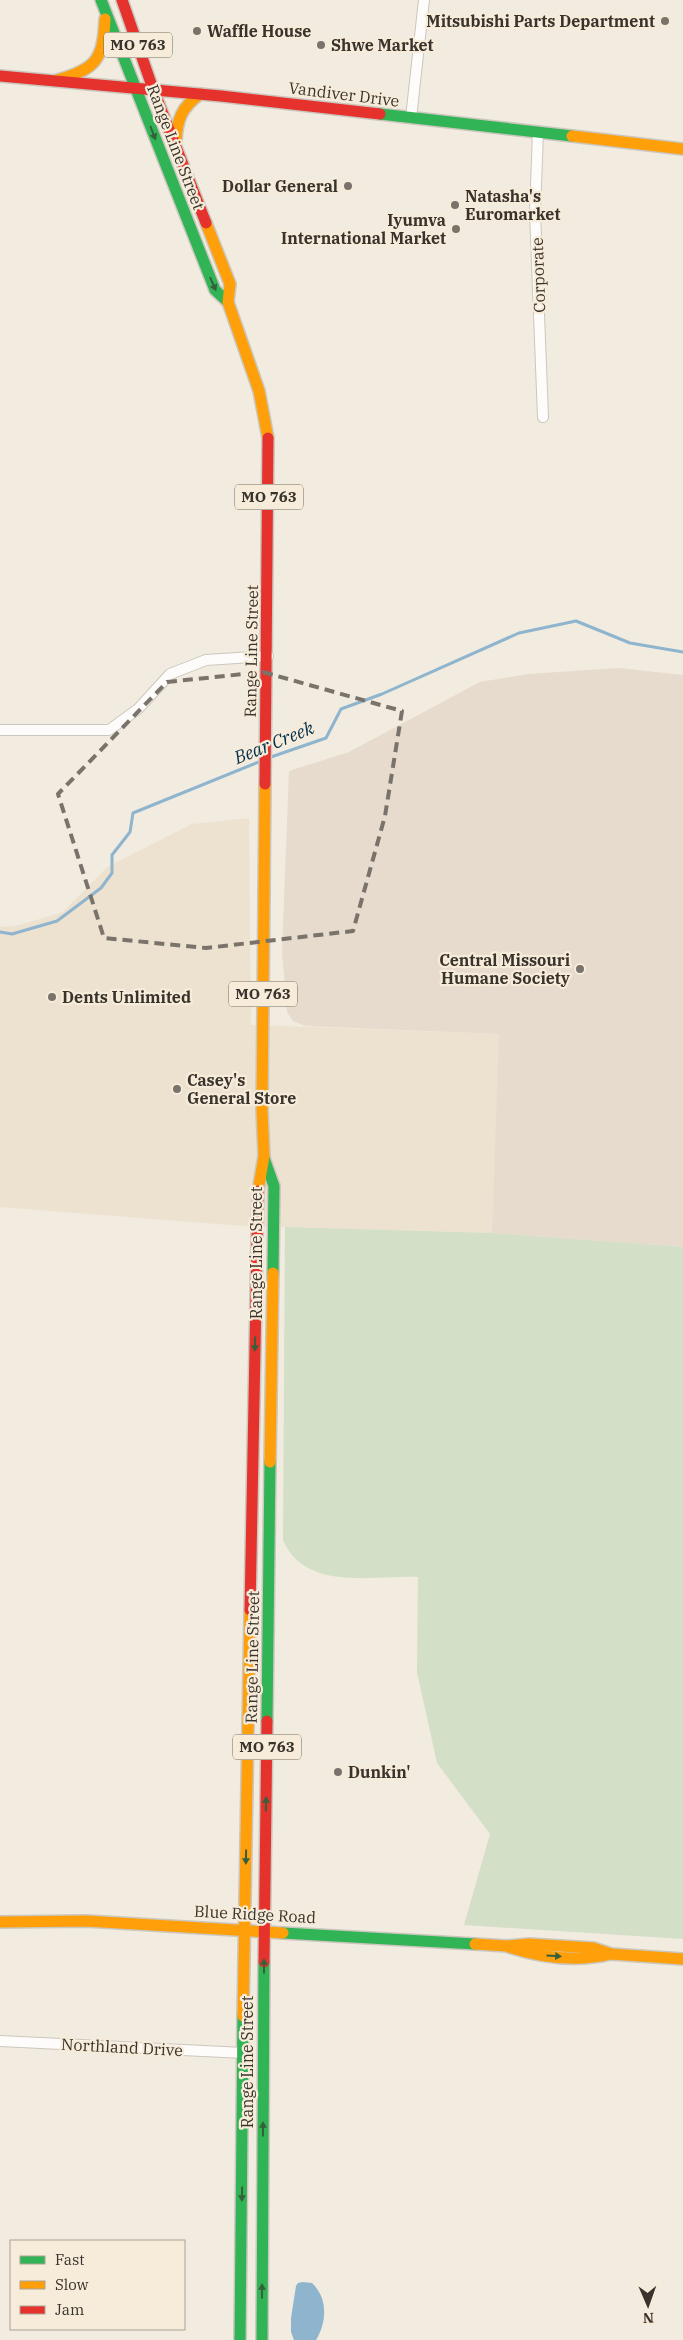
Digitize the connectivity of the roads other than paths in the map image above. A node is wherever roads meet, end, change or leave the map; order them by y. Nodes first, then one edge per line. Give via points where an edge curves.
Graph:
1 (101, 0) edge
2 (122, 0) edge
3 (424, 0) edge
4 (106, 12) junction
5 (0, 76) edge
6 (58, 80) junction
7 (136, 87) junction
8 (153, 89) junction
9 (200, 94) junction
10 (411, 118) junction
11 (538, 132) junction
12 (176, 145) junction
13 (683, 149) edge
14 (228, 302) junction
15 (543, 417) dead end
16 (268, 656) junction
17 (0, 730) edge
18 (264, 1156) junction
19 (253, 1451) junction
20 (269, 1586) junction
21 (250, 1594) junction
22 (267, 1733) junction
23 (0, 1922) edge
24 (244, 1929) junction
25 (264, 1930) junction
26 (683, 1959) edge
27 (0, 2040) edge
28 (244, 2053) junction
29 (241, 2312) junction
30 (240, 2340) edge
31 (247, 2340) edge
32 (262, 2340) edge

1 - 4 main road, Range Line Street / MO 763
2 - 8 main road, Range Line Street / MO 763
3 - 10 street
4 - 6 main road via 103,52 95,65 78,75
4 - 7 main road, Range Line Street / MO 763
5 - 6 main road, Vandiver Drive
6 - 7 main road, Vandiver Drive
7 - 8 main road, Vandiver Drive
7 -> 14 main road, Range Line Street / MO 763 via 215,290
8 - 9 main road, Vandiver Drive
8 - 12 main road, Range Line Street / MO 763
9 - 10 main road, Vandiver Drive
9 - 12 main road via 187,102 180,113
10 - 11 main road, Vandiver Drive
11 - 13 main road, Vandiver Drive
11 - 15 street, Corporate via 535,212
12 - 14 main road, Range Line Street / MO 763 via 230,284
14 - 16 main road, Range Line Street / MO 763 via 258,391 269,446
16 - 17 street via 206,660 170,674 138,709 108,730
16 - 18 main road, Range Line Street / MO 763
18 -> 19 main road, Range Line Street / MO 763 via 258,1186
18 - 20 main road, Range Line Street / MO 763 via 274,1186
19 - 20 main road via 260,1469 258,1553
19 - 21 main road, Range Line Street / MO 763
20 - 22 main road, Range Line Street / MO 763
21 - 22 main road via 258,1618 257,1706
21 -> 24 main road, Range Line Street / MO 763
25 -> 22 main road, Range Line Street / MO 763
23 - 24 main road, Blue Ridge Road via 86,1921
24 - 25 main road, Blue Ridge Road
24 - 28 main road, Range Line Street / MO 763
25 - 26 main road, Blue Ridge Road via 507,1946 529,1944 593,1948 611,1954
32 -> 25 main road, Range Line Street / MO 763
27 - 28 street, Northland Drive
28 -> 29 main road, Range Line Street / MO 763
29 - 30 main road, Range Line Street / MO 763
29 - 31 main road

